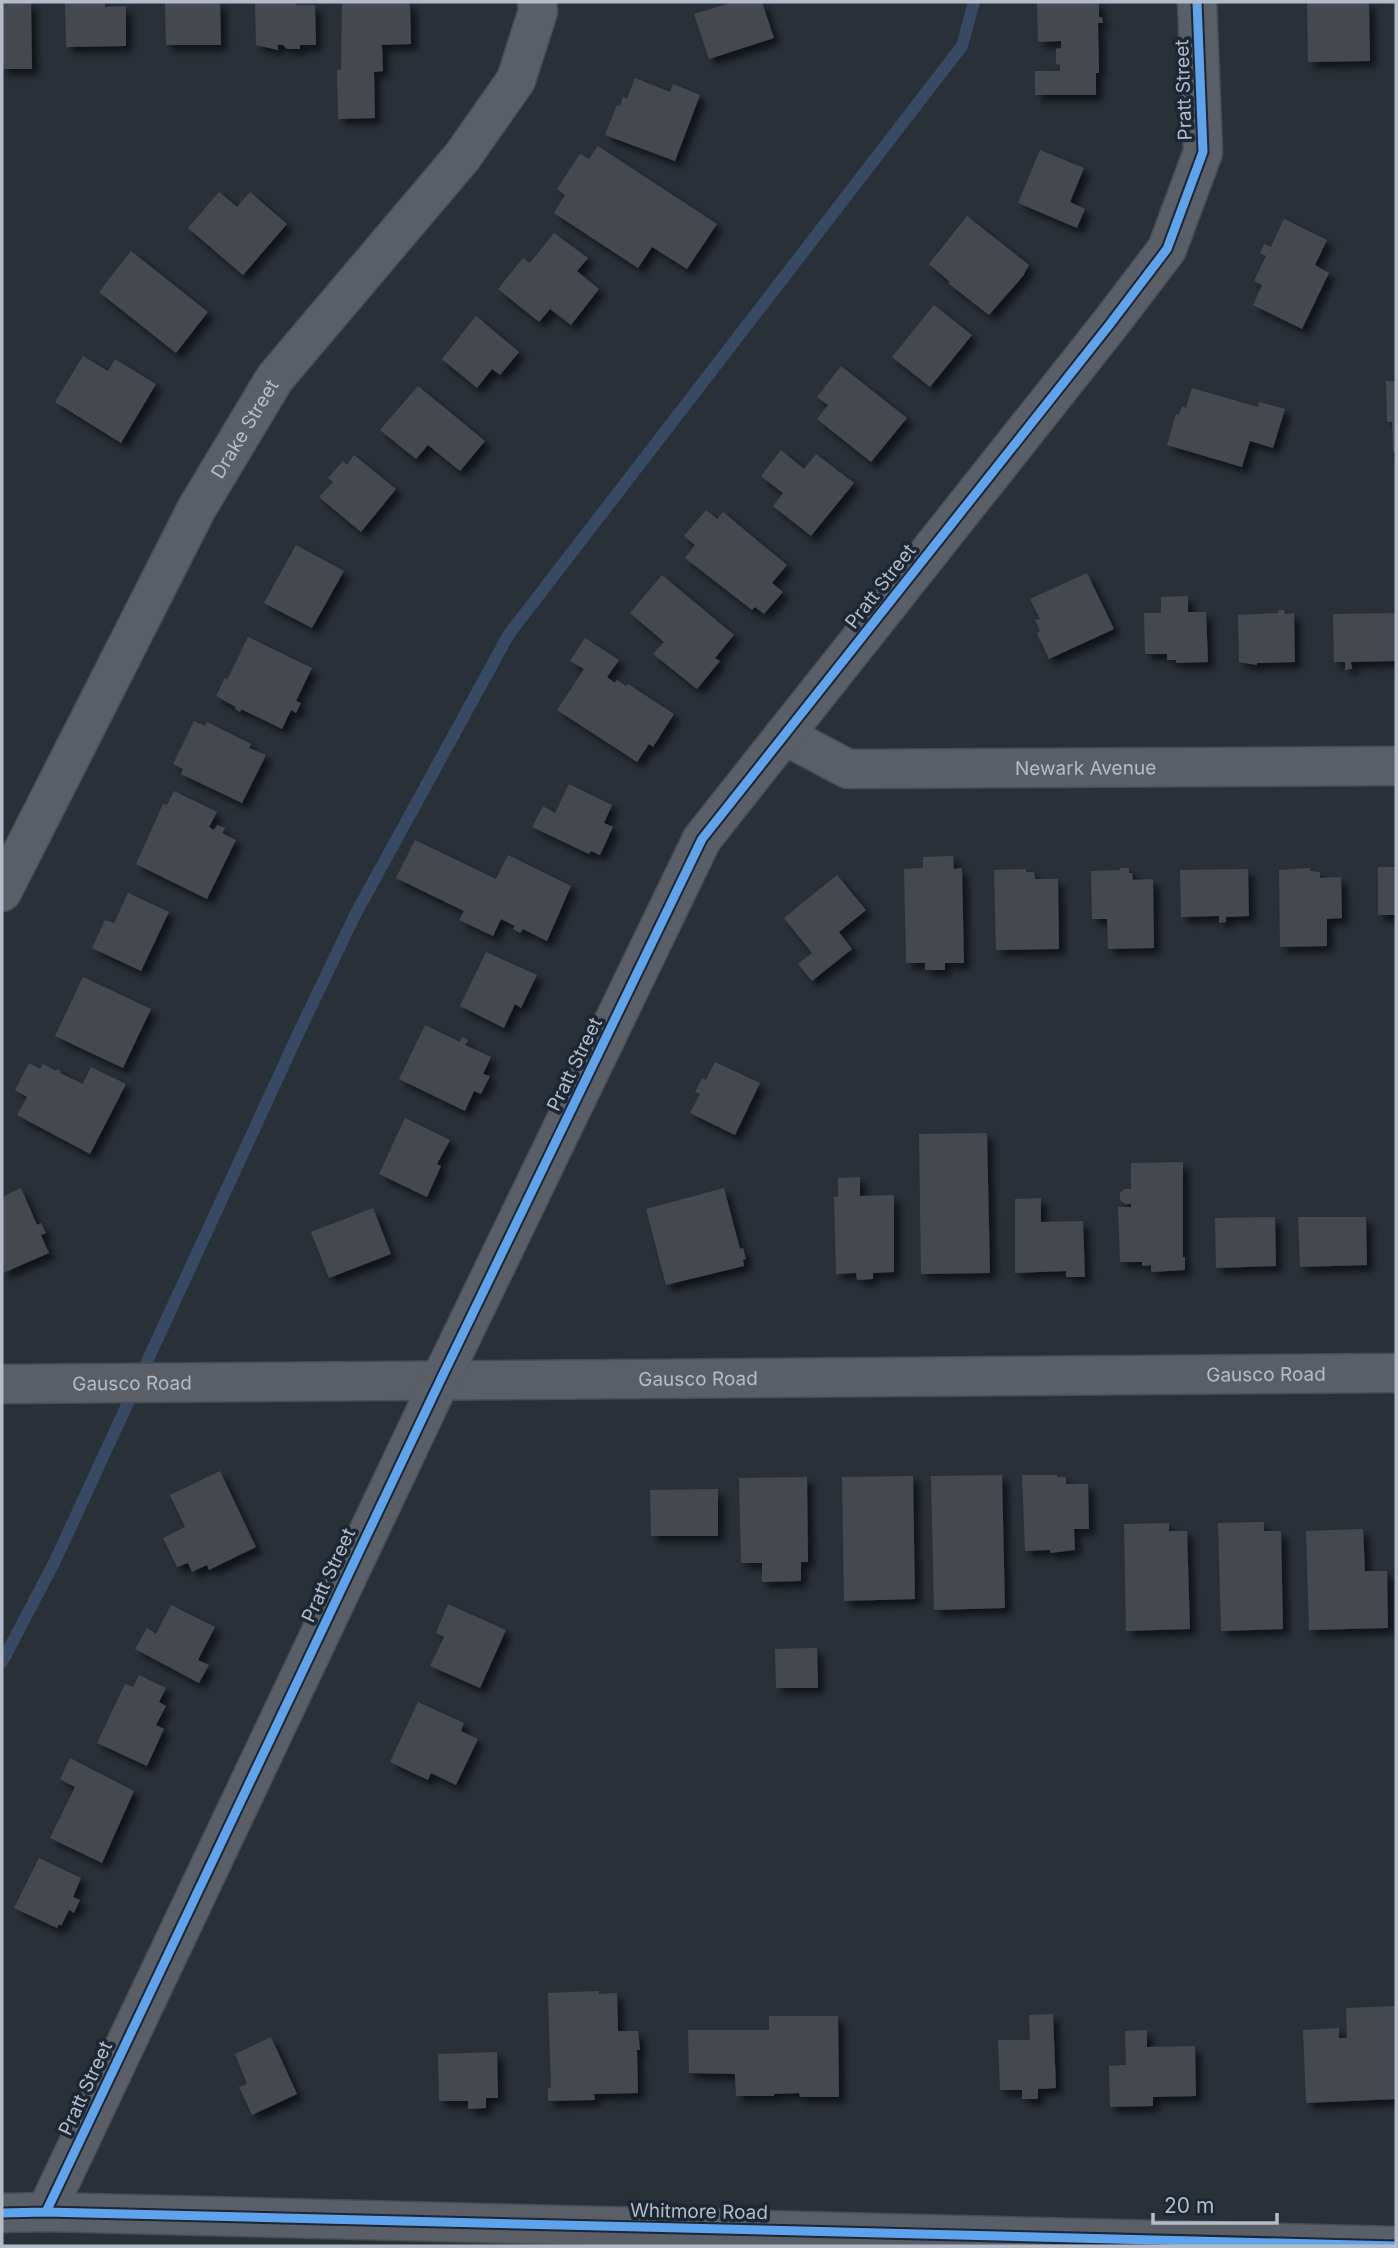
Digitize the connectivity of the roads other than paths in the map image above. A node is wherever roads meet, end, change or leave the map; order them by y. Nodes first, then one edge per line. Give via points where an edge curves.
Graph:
1 (537, 2) edge
2 (1198, 2) edge
3 (784, 735) junction
4 (1396, 766) edge
5 (2, 892) edge
6 (1396, 1373) edge
7 (440, 1381) junction
8 (2, 1384) edge
9 (46, 2212) junction
10 (2, 2213) edge
11 (1396, 2246) edge

1 - 5 street, Drake Street via 516,80 462,157 275,378 204,496
2 - 3 street, Pratt Street via 1203,152 1167,248
3 - 4 street, Newark Avenue via 848,769
3 - 7 street, Pratt Street via 702,839
6 - 7 street, Gausco Road
7 - 8 street, Gausco Road
7 - 9 street, Pratt Street
9 - 10 street, Whitmore Road
9 - 11 street, Whitmore Road

